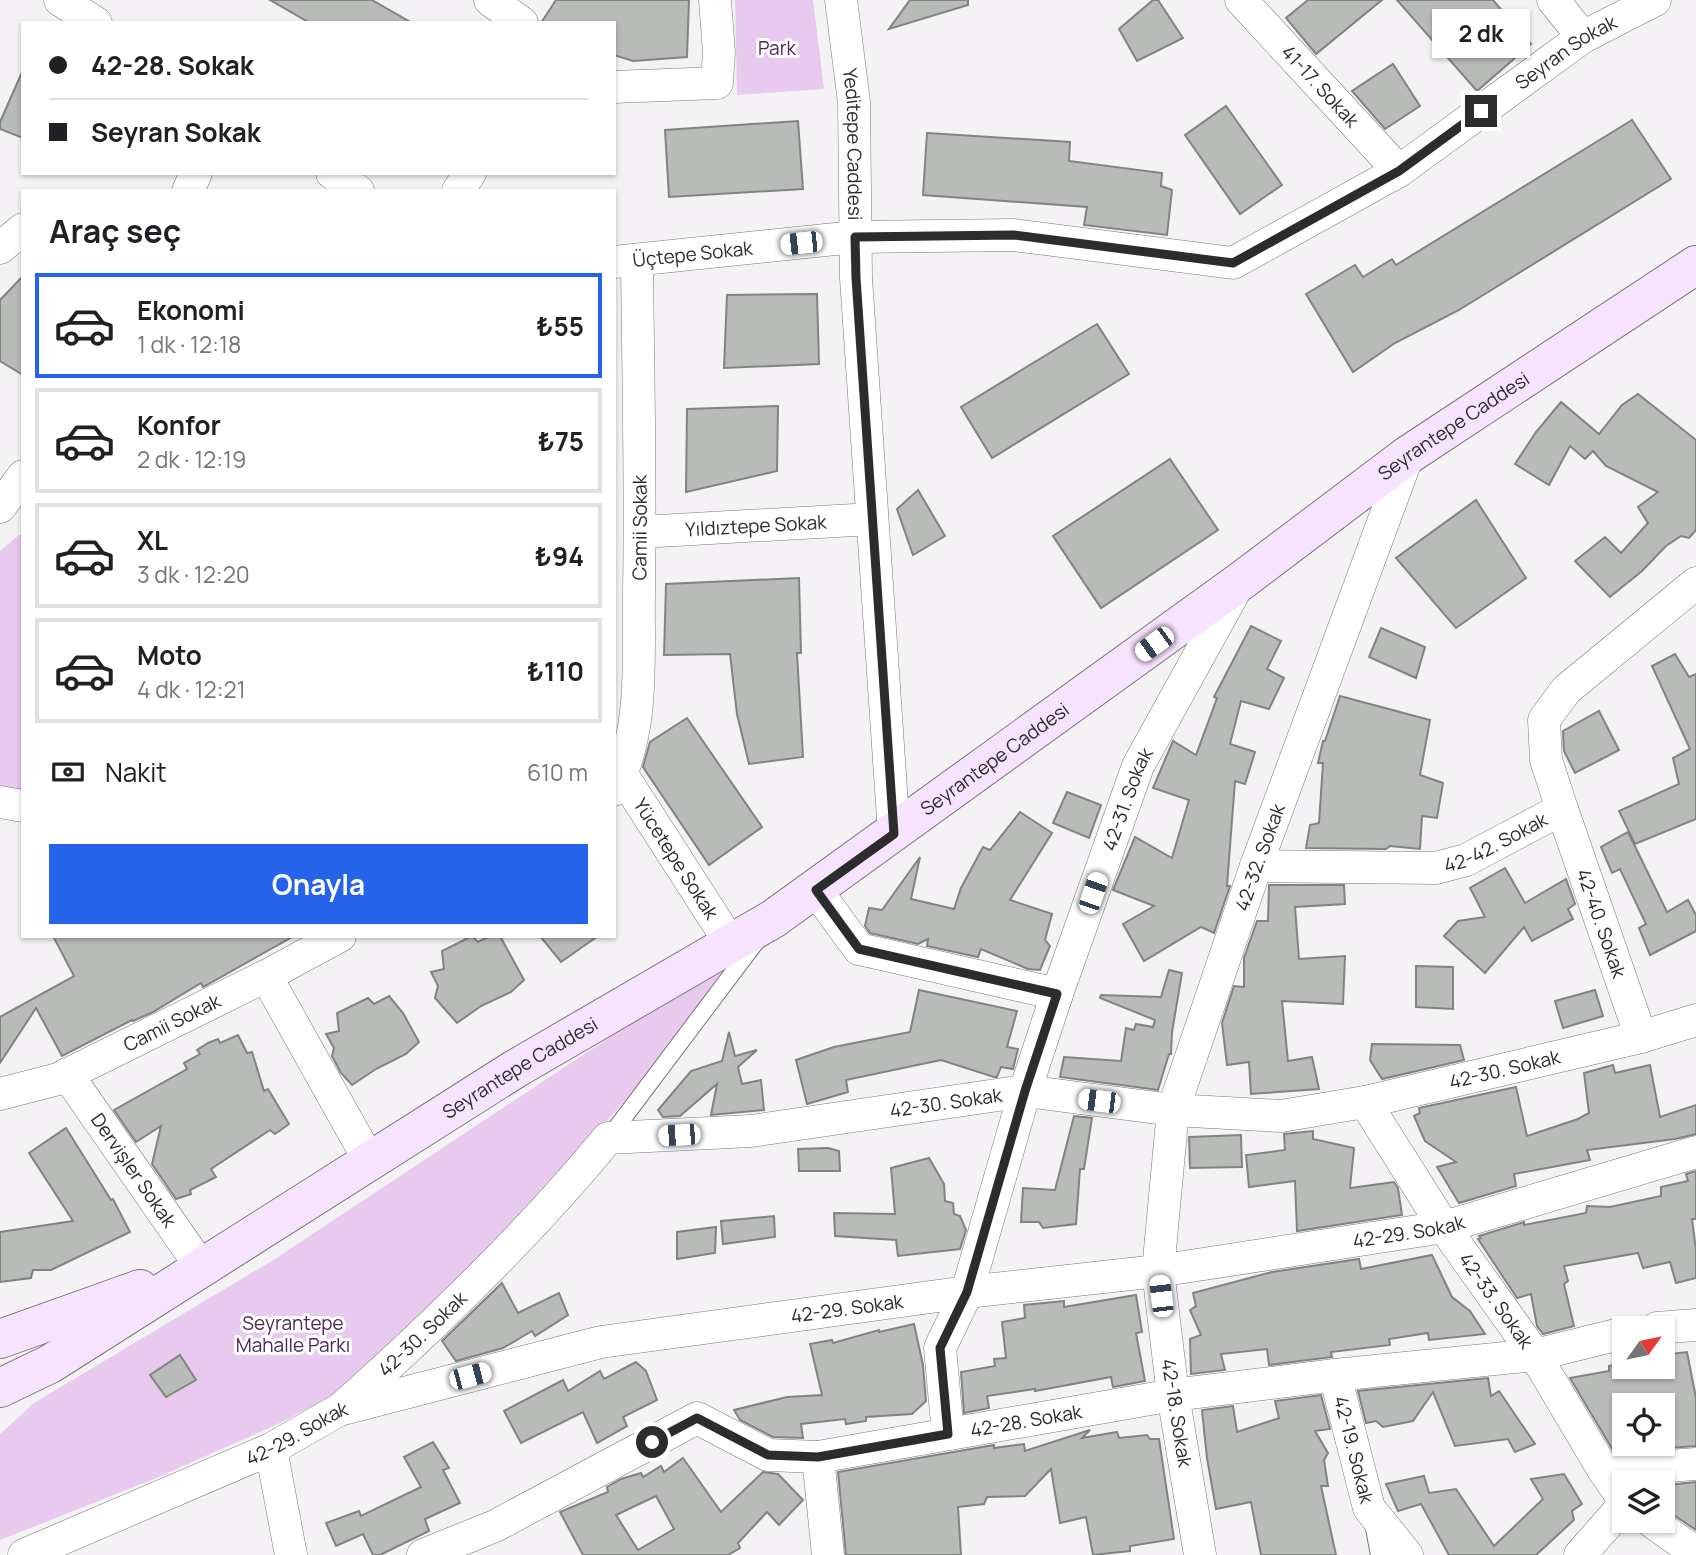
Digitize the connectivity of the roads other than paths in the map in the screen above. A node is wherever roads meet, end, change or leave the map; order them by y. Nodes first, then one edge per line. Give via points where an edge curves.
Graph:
1 (60, 0) edge
2 (490, 0) edge
3 (715, 0) edge
4 (841, 0) edge
5 (1241, 0) edge
6 (1553, 0) edge
7 (1655, 0) edge
8 (93, 21) edge
9 (519, 21) edge
10 (1583, 37) junction
11 (616, 87) edge
12 (1399, 171) junction
13 (335, 175) edge
14 (355, 189) edge
15 (21, 231) edge
16 (855, 237) junction
17 (0, 248) edge
18 (626, 261) edge
19 (1696, 265) edge
20 (1408, 454) junction
21 (872, 519) junction
22 (640, 532) junction
23 (1241, 581) junction
24 (1696, 583) edge
25 (626, 675) edge
26 (618, 782) edge
27 (0, 802) edge
28 (21, 806) edge
29 (1562, 809) junction
30 (894, 834) junction
31 (1256, 866) junction
32 (816, 890) junction
33 (773, 919) junction
34 (336, 938) edge
35 (731, 944) junction
36 (266, 976) junction
37 (1057, 994) junction
38 (1696, 1020) edge
39 (1641, 1037) junction
40 (67, 1074) junction
41 (1025, 1091) junction
42 (0, 1094) edge
43 (1365, 1102) junction
44 (1173, 1110) junction
45 (608, 1138) junction
46 (1696, 1152) edge
47 (369, 1160) junction
48 (1444, 1227) junction
49 (201, 1267) junction
50 (1157, 1271) junction
51 (967, 1292) junction
52 (1696, 1325) edge
53 (1675, 1327) edge
54 (1612, 1336) edge
55 (0, 1339) edge
56 (1535, 1355) junction
57 (1335, 1375) junction
58 (0, 1388) edge
59 (1173, 1395) junction
60 (339, 1410) junction
61 (948, 1434) junction
62 (271, 1449) junction
63 (818, 1457) junction
64 (1696, 1464) edge
65 (1604, 1471) junction
66 (1612, 1484) edge
67 (1369, 1508) junction
68 (1612, 1517) edge
69 (1668, 1533) edge
70 (1696, 1553) edge
71 (24, 1555) edge
72 (291, 1555) edge
73 (424, 1555) edge
74 (828, 1555) edge
75 (1200, 1555) edge
76 (1379, 1555) edge
77 (1407, 1555) edge
78 (1580, 1555) edge

1 - 8 street
2 - 9 street
3 - 11 street via 717,83
4 - 16 street, Yeditepe Caddesi via 854,102
5 - 12 street, 41-17. Sokak
6 - 10 street
7 - 10 street, Seyran Sokak
10 - 12 street, Seyran Sokak
12 - 16 street, Seyran Sokak via 1233,263 1014,235
13 - 14 street
15 - 17 street
16 - 18 street, Üçtepe Sokak
16 - 21 street, Yeditepe Caddesi
18 - 22 street, Camii Sokak
19 - 20 street, Seyrantepe Caddesi
20 - 23 street, Seyrantepe Caddesi
20 - 31 street, 42-32. Sokak
21 - 22 street, Yıldıztepe Sokak
21 - 30 street, Yeditepe Caddesi
22 - 25 street, Camii Sokak
23 - 30 street, Seyrantepe Caddesi
23 - 37 street, 42-31. Sokak via 1138,766
24 - 29 street, 42-42. Sokak via 1566,690 1544,720 1546,760
25 - 26 street, Camii Sokak via 637,698 629,752
26 - 35 street, Yücetepe Sokak
27 - 28 street
29 - 31 street, 42-42. Sokak via 1466,860 1436,867
29 - 39 street, 42-40. Sokak
30 - 32 street, Seyrantepe Caddesi
31 - 44 street, 42-32. Sokak
32 - 33 street, Seyrantepe Caddesi
32 - 37 street via 859,949
33 - 35 street, Seyrantepe Caddesi
33 - 45 lane
34 - 36 street, Camii Sokak
35 - 47 street, Seyrantepe Caddesi
36 - 40 street, Camii Sokak
36 - 47 street
37 - 41 street, 42-31. Sokak
38 - 39 street, 42-30. Sokak
39 - 43 street, 42-30. Sokak
40 - 42 street, Camii Sokak
40 - 49 street, Dervişler Sokak
41 - 44 street, 42-30. Sokak
41 - 45 street, 42-30. Sokak via 751,1131
41 - 51 street, 42-31. Sokak
43 - 44 street, 42-30. Sokak via 1282,1115
43 - 48 street, 42-33. Sokak
44 - 50 street, 42-32. Sokak
45 - 60 street, 42-30. Sokak via 424,1335
46 - 48 street, 42-29. Sokak
47 - 49 street, Seyrantepe Caddesi
48 - 50 street, 42-29. Sokak
48 - 56 street, 42-33. Sokak
49 - 55 street, Seyrantepe Caddesi
49 - 58 street, Seyrantepe Caddesi via 50,1364
50 - 51 street, 42-29. Sokak
50 - 59 street, 42-18. Sokak
51 - 60 street, 42-29. Sokak via 601,1342
51 - 61 street, 42-31. Sokak via 940,1348
52 - 53 street
54 - 56 street, 42-28. Sokak
56 - 57 street, 42-28. Sokak
56 - 65 street, 42-33. Sokak
57 - 59 street, 42-28. Sokak
57 - 67 street, 42-19. Sokak
59 - 61 street, 42-28. Sokak
59 - 75 street, 42-18. Sokak
60 - 62 street, 42-29. Sokak
61 - 63 street, 42-28. Sokak
62 - 71 street, 42-29. Sokak
62 - 72 street
63 - 73 street, 42-28. Sokak via 768,1455 697,1418 495,1526
63 - 74 street
64 - 65 street
65 - 66 street, 42-33. Sokak
67 - 76 lane
67 - 77 street, 42-19. Sokak
68 - 78 street
69 - 70 street

